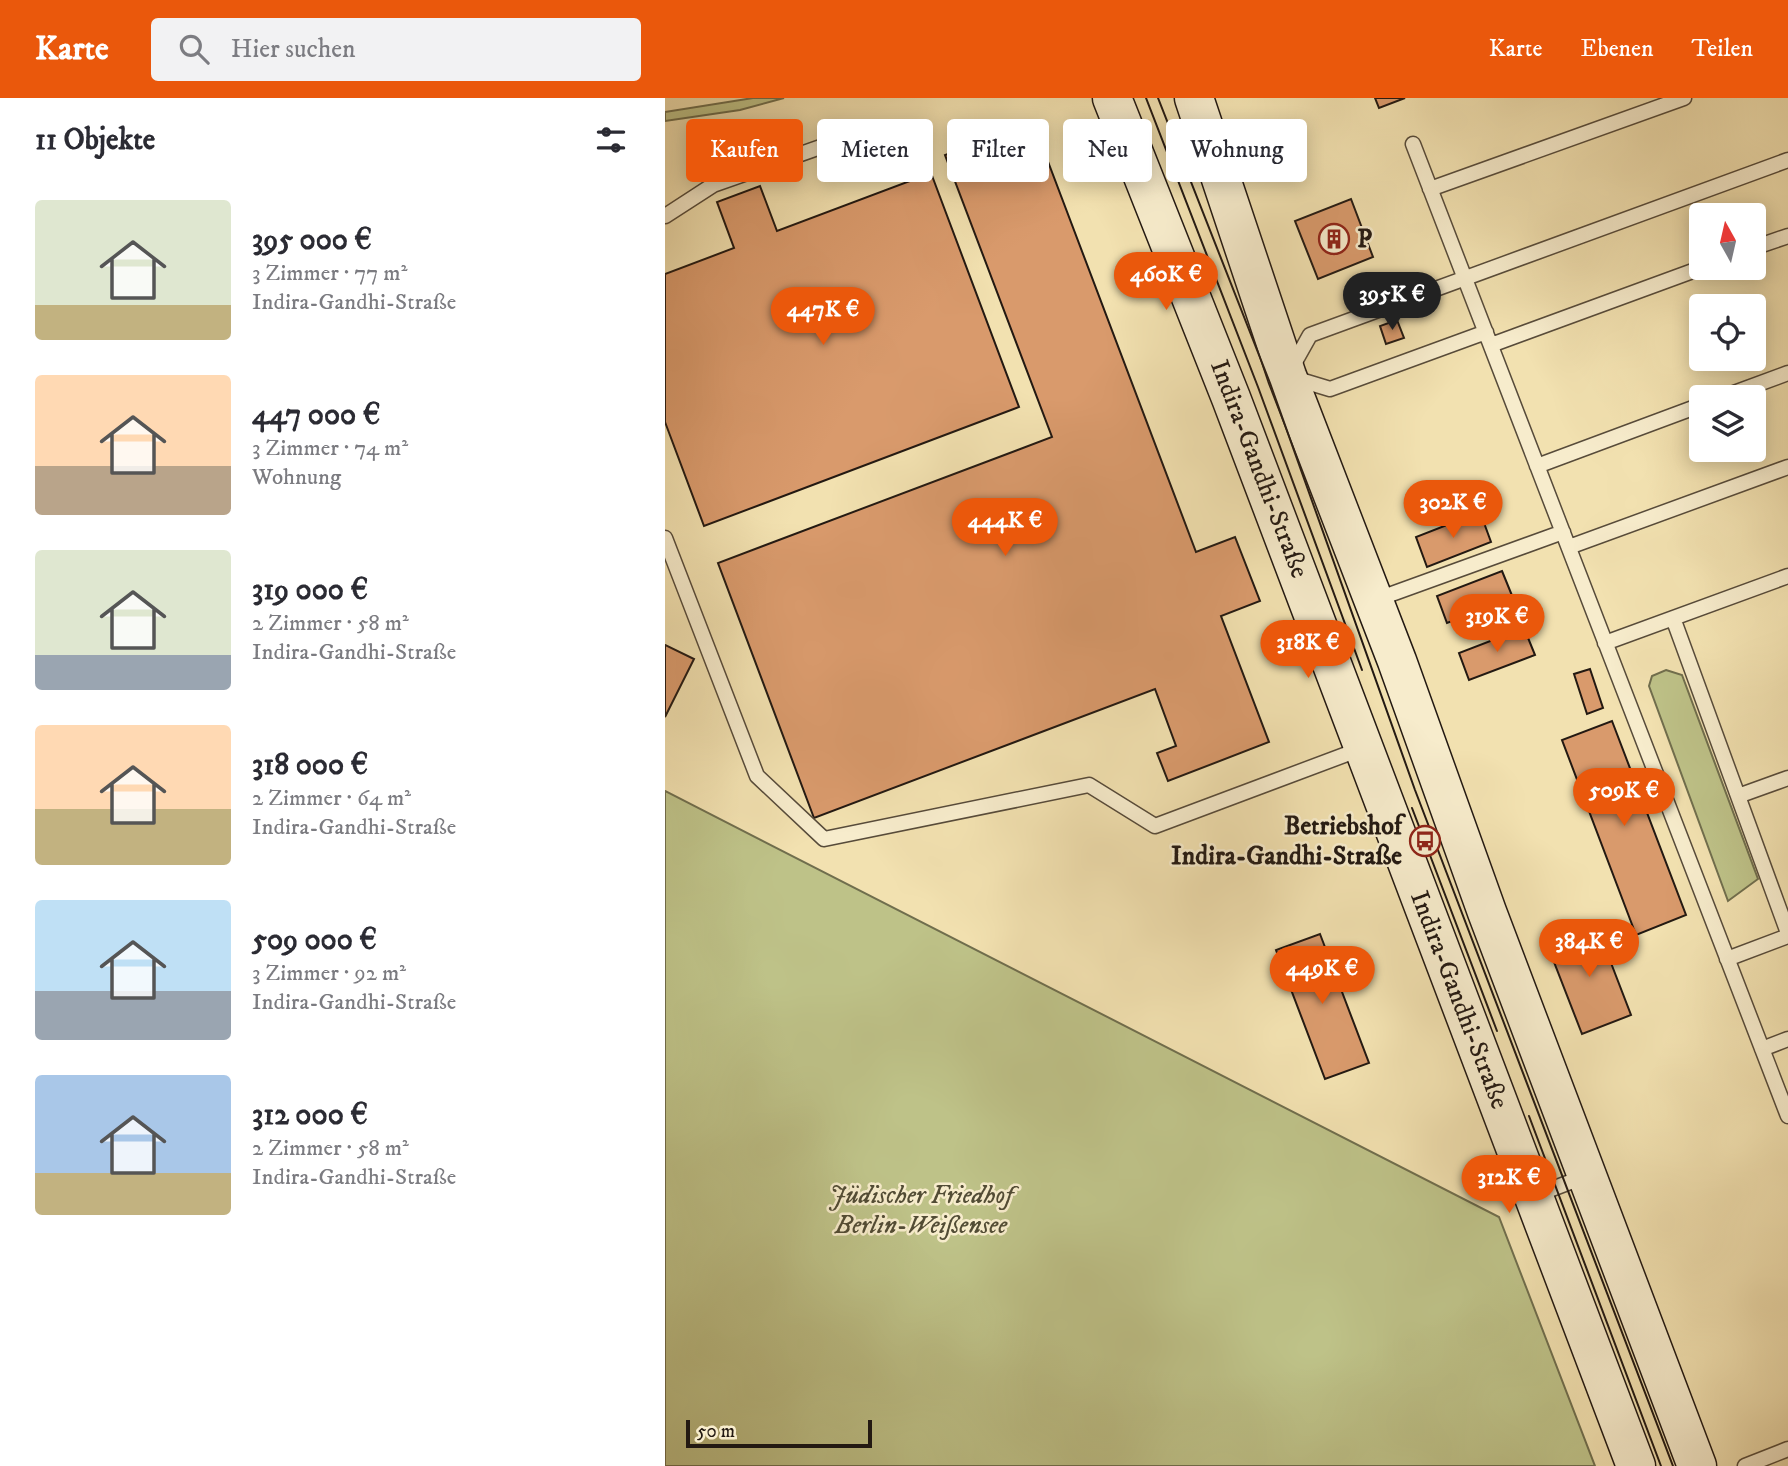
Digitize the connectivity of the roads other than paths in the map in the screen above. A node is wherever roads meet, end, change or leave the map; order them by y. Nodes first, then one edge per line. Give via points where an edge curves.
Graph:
1 (1112, 98) edge
2 (1194, 98) edge
3 (1684, 98) edge
4 (1413, 144) dead end
5 (817, 148) edge
6 (1788, 160) edge
7 (1430, 189) junction
8 (665, 216) edge
9 (1788, 236) edge
10 (1766, 244) edge
11 (1689, 272) edge
12 (1465, 277) junction
13 (1488, 339) junction
14 (1788, 373) edge
15 (1287, 376) junction
16 (1756, 385) edge
17 (1231, 398) junction
18 (1689, 409) edge
19 (1537, 466) junction
20 (1788, 467) edge
21 (1563, 532) junction
22 (665, 538) edge
23 (1569, 547) junction
24 (1788, 576) edge
25 (1374, 600) junction
26 (1673, 618) junction
27 (1605, 643) junction
28 (1364, 747) junction
29 (1788, 778) edge
30 (1738, 796) junction
31 (1788, 934) edge
32 (1727, 959) junction
33 (1788, 1039) edge
34 (1762, 1049) junction
35 (1788, 1116) edge
36 (1587, 1176) junction
37 (1533, 1196) junction
38 (1788, 1448) edge
39 (1636, 1466) edge
40 (1697, 1466) edge
41 (1745, 1466) edge

1 - 17 main road, Indira-Gandhi-Straße
2 - 15 main road
3 - 7 lane
4 - 7 lane
5 - 8 lane via 713,185
6 - 12 lane
7 - 12 lane
9 - 10 lane
11 - 13 lane
12 - 13 lane
12 - 15 lane via 1310,335
13 - 15 lane via 1330,389
13 - 19 lane
14 - 16 lane
15 - 17 main road
15 - 25 main road
17 - 28 main road, Indira-Gandhi-Straße
18 - 19 lane
19 - 21 lane
20 - 23 lane
21 - 23 lane
21 - 25 lane
22 - 28 lane via 757,776 824,839 1089,785 1155,826
23 - 27 lane
24 - 26 lane
25 - 36 main road
26 - 27 lane
26 - 30 lane
27 - 32 lane
28 - 37 main road, Indira-Gandhi-Straße
29 - 30 lane
30 - 31 lane
31 - 32 lane
32 - 34 lane
33 - 34 lane
34 - 35 lane
36 - 37 lane
36 - 40 main road
37 - 39 main road, Indira-Gandhi-Straße
38 - 41 lane

